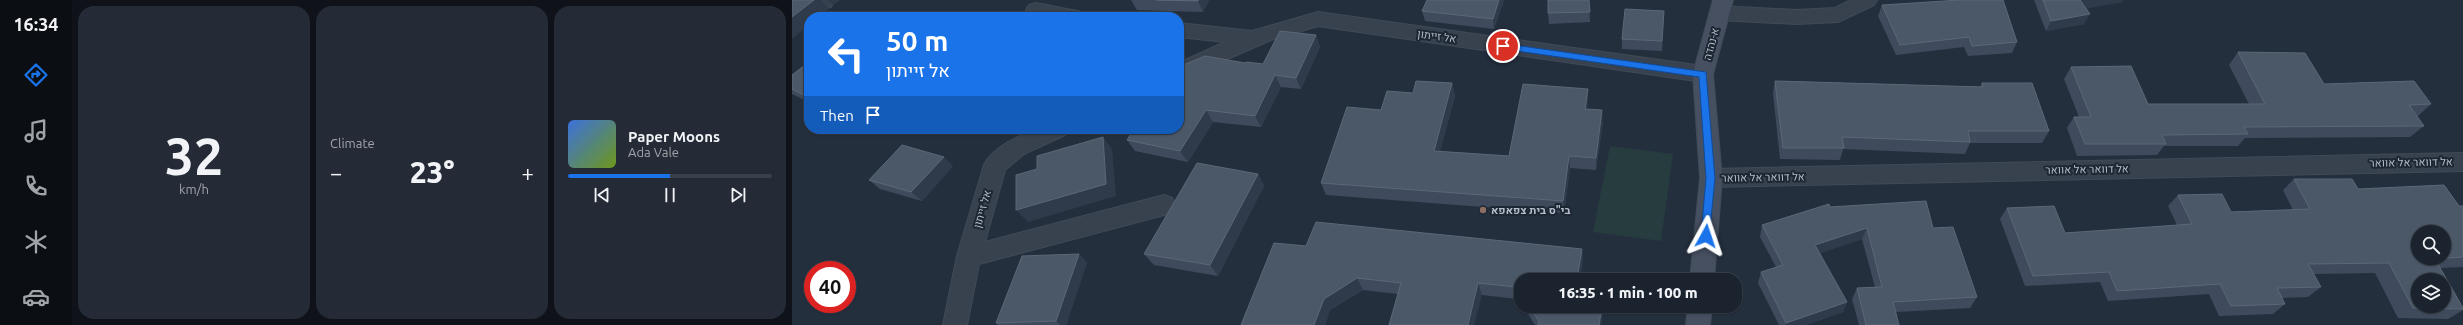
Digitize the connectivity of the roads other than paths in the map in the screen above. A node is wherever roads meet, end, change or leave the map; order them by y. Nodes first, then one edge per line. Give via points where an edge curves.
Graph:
1 (1867, 0) edge
2 (1721, 6) edge
3 (1036, 10) dead end
4 (1047, 12) edge
5 (1184, 31) edge
6 (1251, 38) junction
7 (1184, 70) edge
8 (1703, 74) junction
9 (1046, 134) edge
10 (2463, 162) edge
11 (1710, 178) junction
12 (1164, 205) dead end
13 (969, 256) junction
14 (1703, 273) edge
15 (1699, 313) edge
16 (955, 325) edge
17 (1698, 325) edge

1 - 2 street via 1838,15 1797,17
2 - 8 street, א-נהדה
3 - 4 street
5 - 6 street
6 - 7 street, אל זייתון
6 - 8 street, אל זייתון via 1283,26 1318,20
8 - 11 street, א-נהדה
9 - 13 street, אל זייתון via 1016,148 995,164
10 - 11 street, אל דוואר אל אוואר
11 - 14 street, א-נהדה
12 - 13 street
13 - 16 street, אל זייתון
15 - 17 street

